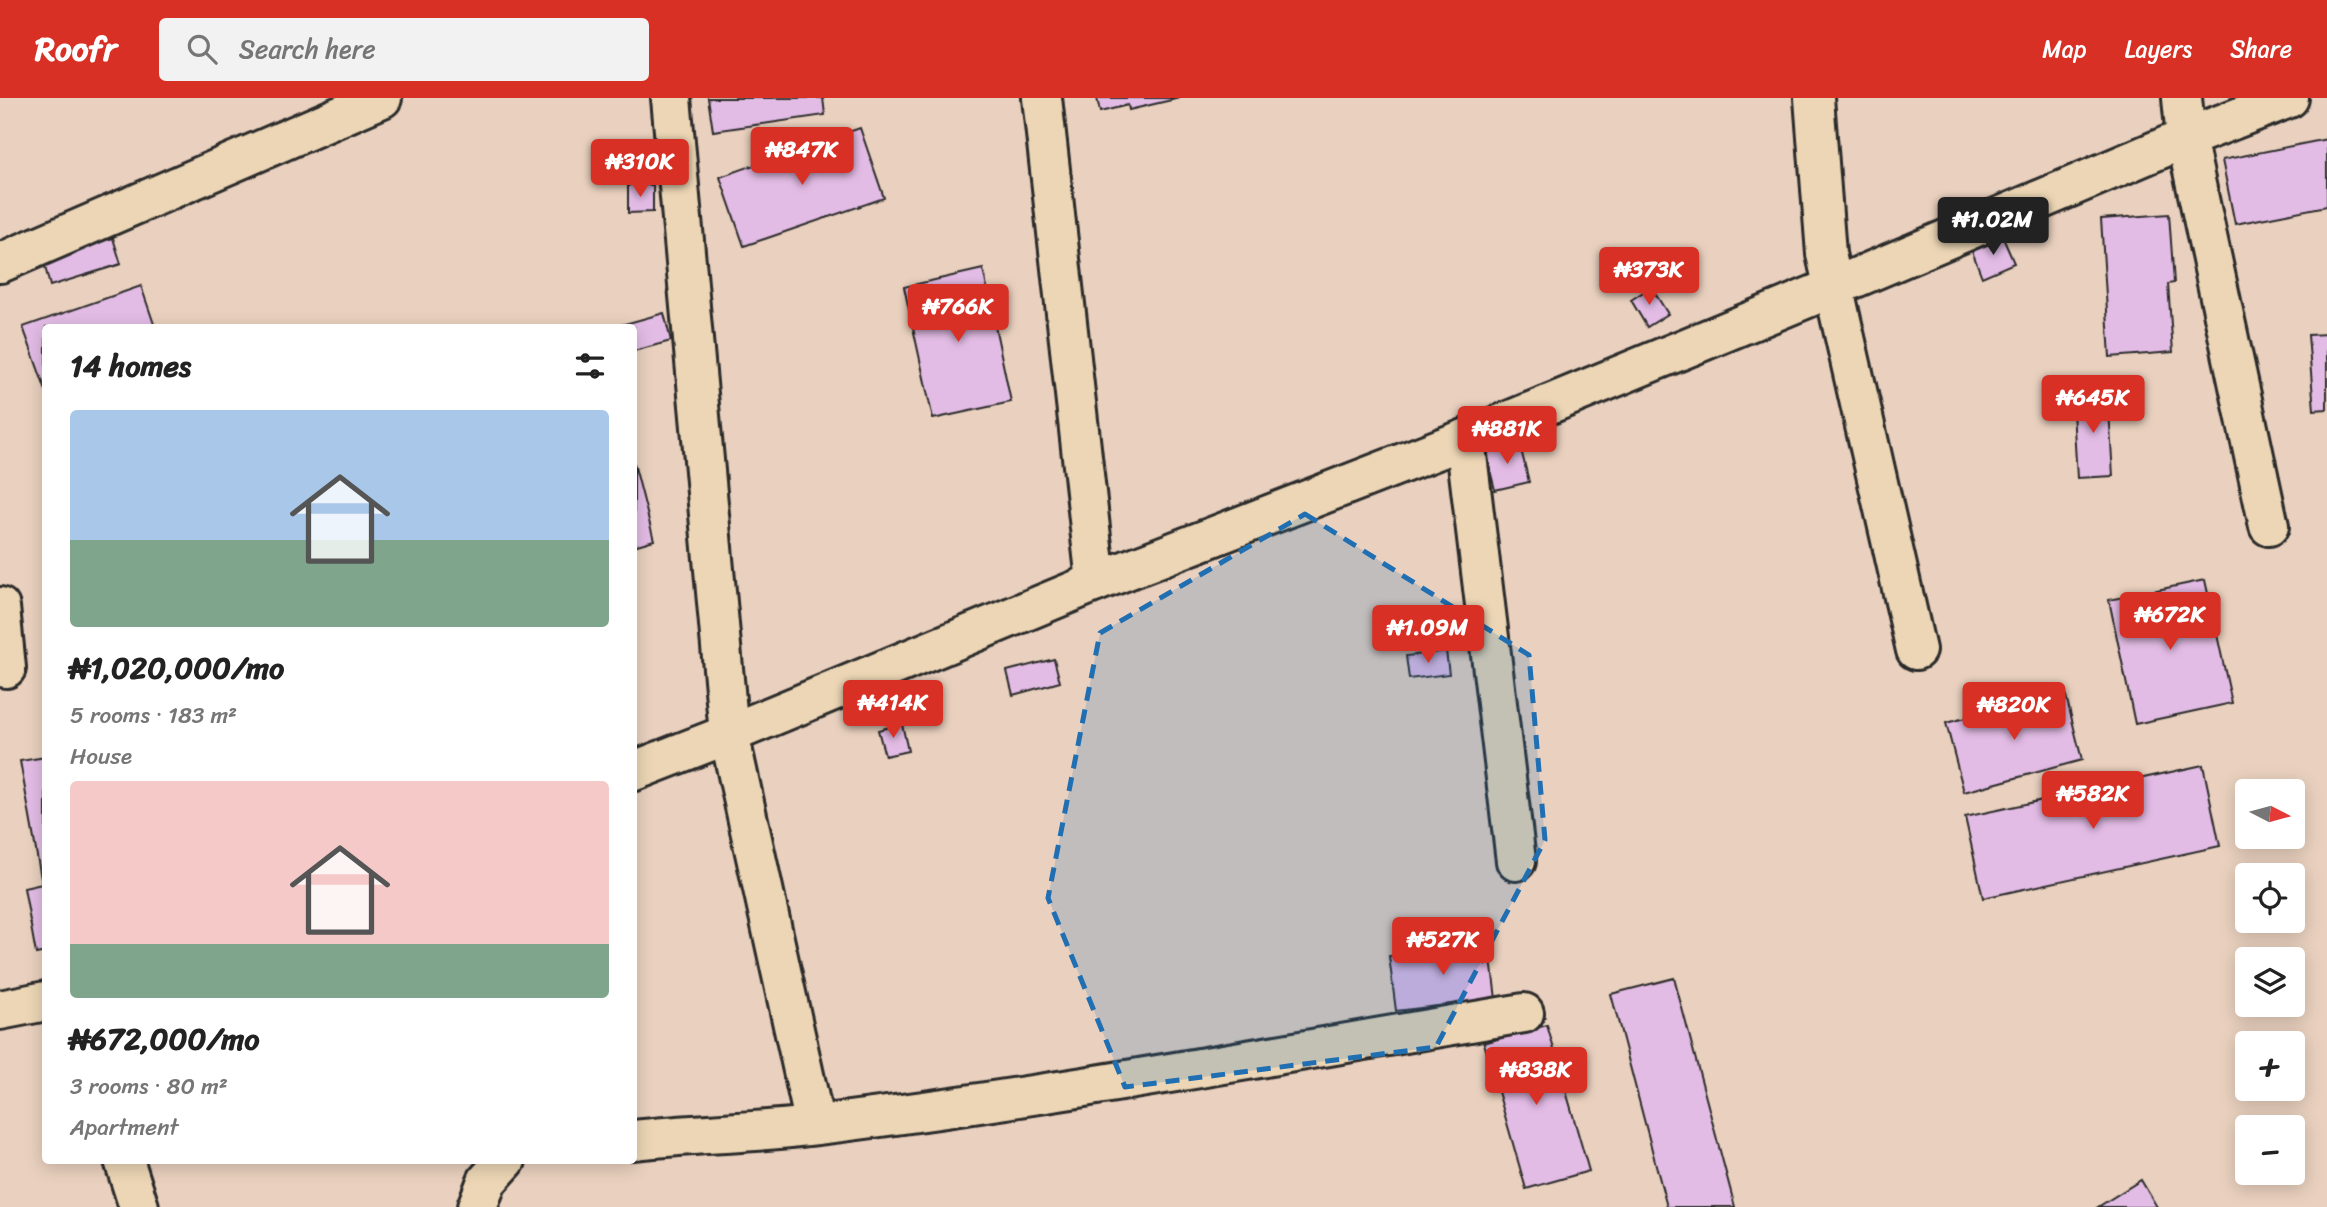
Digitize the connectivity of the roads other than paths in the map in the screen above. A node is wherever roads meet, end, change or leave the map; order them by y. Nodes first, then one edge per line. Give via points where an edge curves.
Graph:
1 (382, 98) edge
2 (671, 98) edge
3 (1042, 98) edge
4 (1814, 98) edge
5 (2182, 98) edge
6 (2289, 98) edge
7 (2186, 138) junction
8 (0, 263) edge
9 (1834, 288) junction
10 (1465, 439) junction
11 (2269, 526) dead end
12 (1096, 582) junction
13 (0, 607) edge
14 (1916, 650) dead end
15 (6, 668) dead end
16 (729, 734) junction
17 (637, 770) edge
18 (1516, 861) dead end
19 (42, 1002) edge
20 (0, 1010) edge
21 (1524, 1013) dead end
22 (816, 1125) junction
23 (637, 1140) edge
24 (125, 1164) edge
25 (500, 1164) edge
26 (139, 1207) edge
27 (477, 1207) edge

1 - 8 street
2 - 16 street
3 - 12 street
4 - 9 street via 1826,254
5 - 7 street
6 - 7 street
7 - 9 street
7 - 11 street
9 - 10 street
9 - 14 street
10 - 12 street
10 - 18 street
12 - 16 street
13 - 15 street
16 - 17 street
16 - 22 street
19 - 20 street
21 - 22 street
22 - 23 street
24 - 26 street
25 - 27 street

